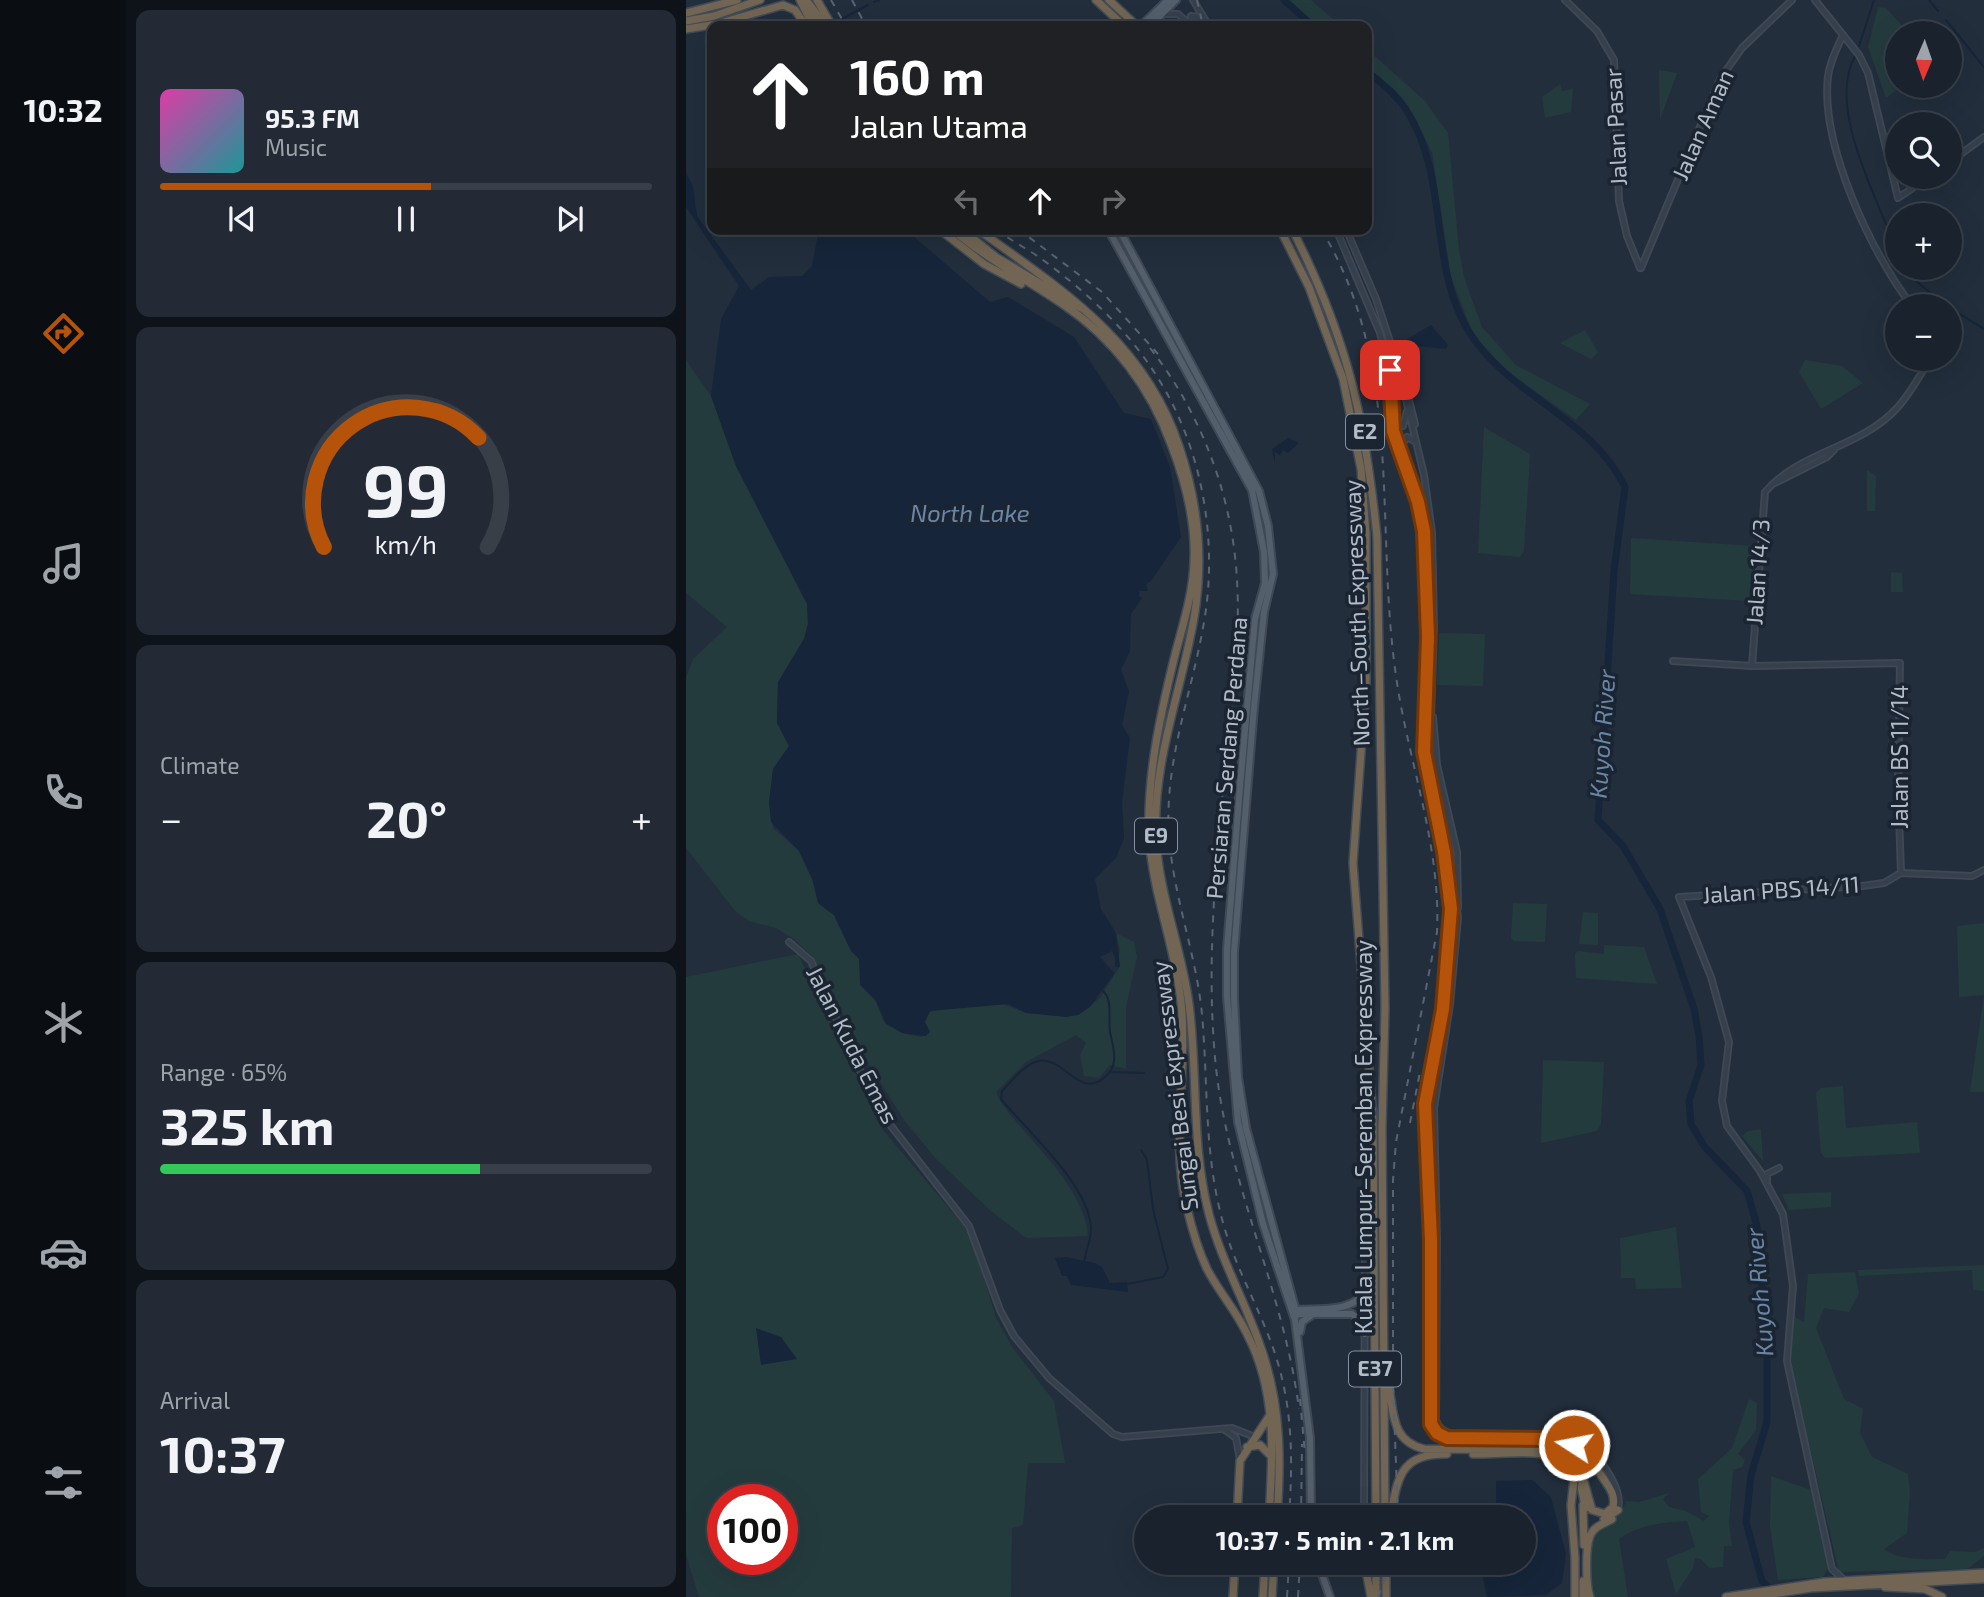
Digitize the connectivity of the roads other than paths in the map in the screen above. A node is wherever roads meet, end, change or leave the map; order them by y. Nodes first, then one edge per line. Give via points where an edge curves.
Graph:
1 (737, 0) edge
2 (749, 0) edge
3 (760, 0) edge
4 (780, 0) edge
5 (800, 0) edge
6 (806, 0) edge
7 (817, 0) edge
8 (1096, 0) edge
9 (1109, 0) edge
10 (1168, 0) edge
11 (1176, 0) edge
12 (1192, 0) edge
13 (1564, 0) edge
14 (1792, 0) edge
15 (1815, 0) edge
16 (1160, 16) junction
17 (1204, 20) joint
18 (686, 21) edge
19 (727, 21) edge
20 (802, 21) edge
21 (804, 21) edge
22 (810, 21) edge
23 (816, 21) edge
24 (822, 21) edge
25 (829, 21) edge
26 (1119, 21) edge
27 (1133, 21) edge
28 (1152, 21) edge
29 (1153, 21) edge
30 (1186, 21) edge
31 (1190, 21) edge
32 (707, 23) edge
33 (1843, 35) junction
34 (1984, 137) edge
35 (1885, 144) edge
36 (1962, 153) edge
37 (1896, 189) edge
38 (1911, 189) edge
39 (946, 235) edge
40 (959, 235) edge
41 (968, 235) edge
42 (985, 235) edge
43 (1111, 235) edge
44 (1122, 235) edge
45 (1283, 235) edge
46 (1295, 235) edge
47 (1339, 235) edge
48 (1349, 235) edge
49 (1126, 244) junction
50 (1121, 254) junction
51 (1641, 268) joint
52 (1032, 286) junction
53 (1903, 294) edge
54 (1088, 310) junction
55 (1395, 357) junction
56 (1922, 371) edge
57 (1408, 407) junction
58 (1393, 417) junction
59 (1416, 442) junction
60 (1837, 447) junction
61 (1824, 452) junction
62 (1404, 458) junction
63 (1805, 469) junction
64 (1775, 483) junction
65 (1673, 661) dead end
66 (1752, 666) junction
67 (1241, 815) junction
68 (1353, 863) joint
69 (1984, 870) edge
70 (1901, 873) junction
71 (1383, 883) joint
72 (789, 942) dead end
73 (1373, 1146) junction
74 (1779, 1168) dead end
75 (1766, 1182) junction
76 (1267, 1223) junction
77 (1365, 1224) joint
78 (1367, 1289) junction
79 (1293, 1297) junction
80 (1311, 1311) junction
81 (1294, 1314) junction
82 (1366, 1334) junction
83 (1298, 1337) junction
84 (1384, 1372) junction
85 (1270, 1414) junction
86 (1221, 1429) junction
87 (1244, 1433) junction
88 (1255, 1437) junction
89 (1482, 1438) junction
90 (1247, 1447) junction
91 (1272, 1460) junction
92 (1240, 1461) junction
93 (1582, 1497) junction
94 (1238, 1505) edge
95 (1270, 1505) edge
96 (1278, 1505) edge
97 (1311, 1505) edge
98 (1364, 1505) edge
99 (1376, 1505) edge
100 (1387, 1505) edge
101 (1390, 1505) edge
102 (1618, 1510) junction
103 (1832, 1569) junction
104 (1984, 1573) edge
105 (1234, 1575) edge
106 (1264, 1575) edge
107 (1273, 1575) edge
108 (1322, 1575) edge
109 (1367, 1575) edge
110 (1376, 1575) edge
111 (1386, 1575) edge
112 (1947, 1577) junction
113 (1984, 1579) edge
114 (1847, 1580) junction
115 (1824, 1581) junction
116 (1854, 1585) junction
117 (1782, 1589) junction
118 (1753, 1594) edge
119 (1941, 1596) edge
120 (1233, 1597) edge
121 (1263, 1597) edge
122 (1272, 1597) edge
123 (1330, 1597) edge
124 (1371, 1597) edge
125 (1376, 1597) edge
126 (1386, 1597) edge
127 (1575, 1597) edge
128 (1583, 1597) edge
129 (1590, 1597) edge
130 (1726, 1597) edge

1 - 18 highway
2 - 18 highway
3 - 18 highway
4 - 18 highway via 718,20
4 - 21 highway via 796,6
5 - 22 highway
6 - 23 highway
6 - 24 highway
7 - 25 highway
8 - 26 highway
9 - 27 highway
10 - 28 main road
11 - 16 main road
12 - 17 street
13 - 51 street, Jalan Pasar via 1597,31 1614,60 1619,201
14 - 51 street, Jalan Aman via 1742,48 1720,79
15 - 33 street
16 - 29 main road
16 - 30 street via 1178,14
17 - 31 street via 1194,15
18 - 32 highway
19 - 20 highway via 783,5 793,8
33 - 35 street via 1868,73
33 - 53 street via 1828,75 1831,132 1873,246
34 - 36 street
37 - 38 street via 1898,198
39 - 52 highway via 1007,278
40 - 52 highway, Sungai Besi Expressway / E9
41 - 54 highway via 996,257
42 - 54 highway, Sungai Besi Expressway / E9
43 - 50 main road, Persiaran Serdang Perdana
44 - 49 main road, Persiaran Serdang Perdana
45 - 68 highway, North–South Expressway / E2 via 1333,348 1361,469 1368,560 1366,669
46 - 71 highway, North–South Expressway / E2 via 1343,344 1370,466 1377,537
47 - 58 street via 1380,333 1391,379
48 - 55 street
49 - 50 main road
49 - 67 main road, Persiaran Serdang Perdana via 1264,504 1273,574 1263,621
50 - 67 main road, Persiaran Serdang Perdana via 1243,473 1257,508 1266,573 1255,619
52 - 85 highway, Sungai Besi Expressway / E9 via 1103,337 1135,375 1170,439 1187,497 1194,566 1154,750 1151,868 1180,999 1182,1188 1207,1268 1254,1347
54 - 96 highway, Sungai Besi Expressway / E9 via 1134,362 1162,406 1178,441 1195,505 1198,587 1163,745 1156,837 1188,1001 1206,1204 1274,1395 1280,1457
55 - 57 street
55 - 59 street via 1413,414
56 - 60 street via 1896,409
57 - 58 street via 1403,426
57 - 59 street
58 - 62 street via 1393,431
59 - 62 street via 1403,439
59 - 102 street via 1432,532 1430,748 1458,909 1450,1005 1434,1108 1436,1420 1450,1434 1563,1436 1580,1441 1611,1479 1619,1496
60 - 61 street
60 - 63 street
61 - 63 street
61 - 64 street via 1790,469
62 - 89 street via 1424,531 1428,637 1424,752 1451,909 1443,1009 1425,1104 1431,1424 1447,1438
63 - 64 street
64 - 66 street, Jalan 14/3 via 1764,497
65 - 66 street
66 - 70 street, Jalan BS 11/14 via 1900,663
67 - 76 main road, Persiaran Serdang Perdana via 1227,962 1230,1052 1238,1122
68 - 73 highway, Kuala Lumpur–Seremban Expressway / E37
69 - 70 street via 1972,876
70 - 75 street, Jalan PBS 14/11 via 1884,883 1679,897 1723,1018 1728,1042 1721,1101 1727,1126
71 - 84 highway, Kuala Lumpur–Seremban Expressway / E37
72 - 86 street, Jalan Kuda Emas via 811,961 888,1122 963,1217 981,1252 1000,1310 1014,1336 1049,1378 1122,1437
73 - 77 highway
73 - 99 highway, Kuala Lumpur–Seremban Expressway / E37
74 - 75 street via 1767,1174
75 - 103 street via 1783,1214 1793,1300 1787,1362
76 - 79 main road, Persiaran Serdang Perdana
76 - 81 main road, Persiaran Serdang Perdana
77 - 78 street
78 - 80 main road via 1351,1306
78 - 82 street
79 - 80 main road
79 - 81 main road, Persiaran Serdang Perdana
80 - 81 main road
80 - 82 main road via 1352,1314
80 - 83 main road
81 - 83 main road, Persiaran Serdang Perdana
82 - 98 street
83 - 97 main road, Persiaran Serdang Perdana via 1310,1438
84 - 89 highway via 1394,1424 1412,1445 1555,1451 1580,1468 1592,1510 1605,1514 1613,1507 1613,1494 1597,1468 1574,1445 1555,1439
84 - 100 highway, Kuala Lumpur–Seremban Expressway / E37
85 - 88 highway
85 - 91 highway, Sungai Besi Expressway / E9
86 - 87 street, Jalan Kuda Emas
86 - 92 street via 1236,1438
87 - 88 street, Jalan Kuda Emas
87 - 90 street
88 - 90 highway
89 - 127 highway, bridge via 1564,1445 1576,1462 1571,1505
90 - 91 highway via 1261,1445
90 - 92 highway
91 - 95 highway, Sungai Besi Expressway / E9
92 - 94 highway
93 - 101 highway via 1576,1474 1556,1457 1441,1454 1403,1471
93 - 102 highway via 1595,1517 1607,1518
93 - 128 highway
102 - 129 highway via 1590,1536
103 - 114 street
103 - 115 street
104 - 112 highway
105 - 120 highway
106 - 121 highway
107 - 122 highway
108 - 123 main road
109 - 124 highway
110 - 125 highway
111 - 126 highway
112 - 113 highway
112 - 114 highway
112 - 116 highway
114 - 115 highway
115 - 117 highway
116 - 117 highway
116 - 119 highway via 1925,1589
117 - 118 highway
118 - 130 highway

